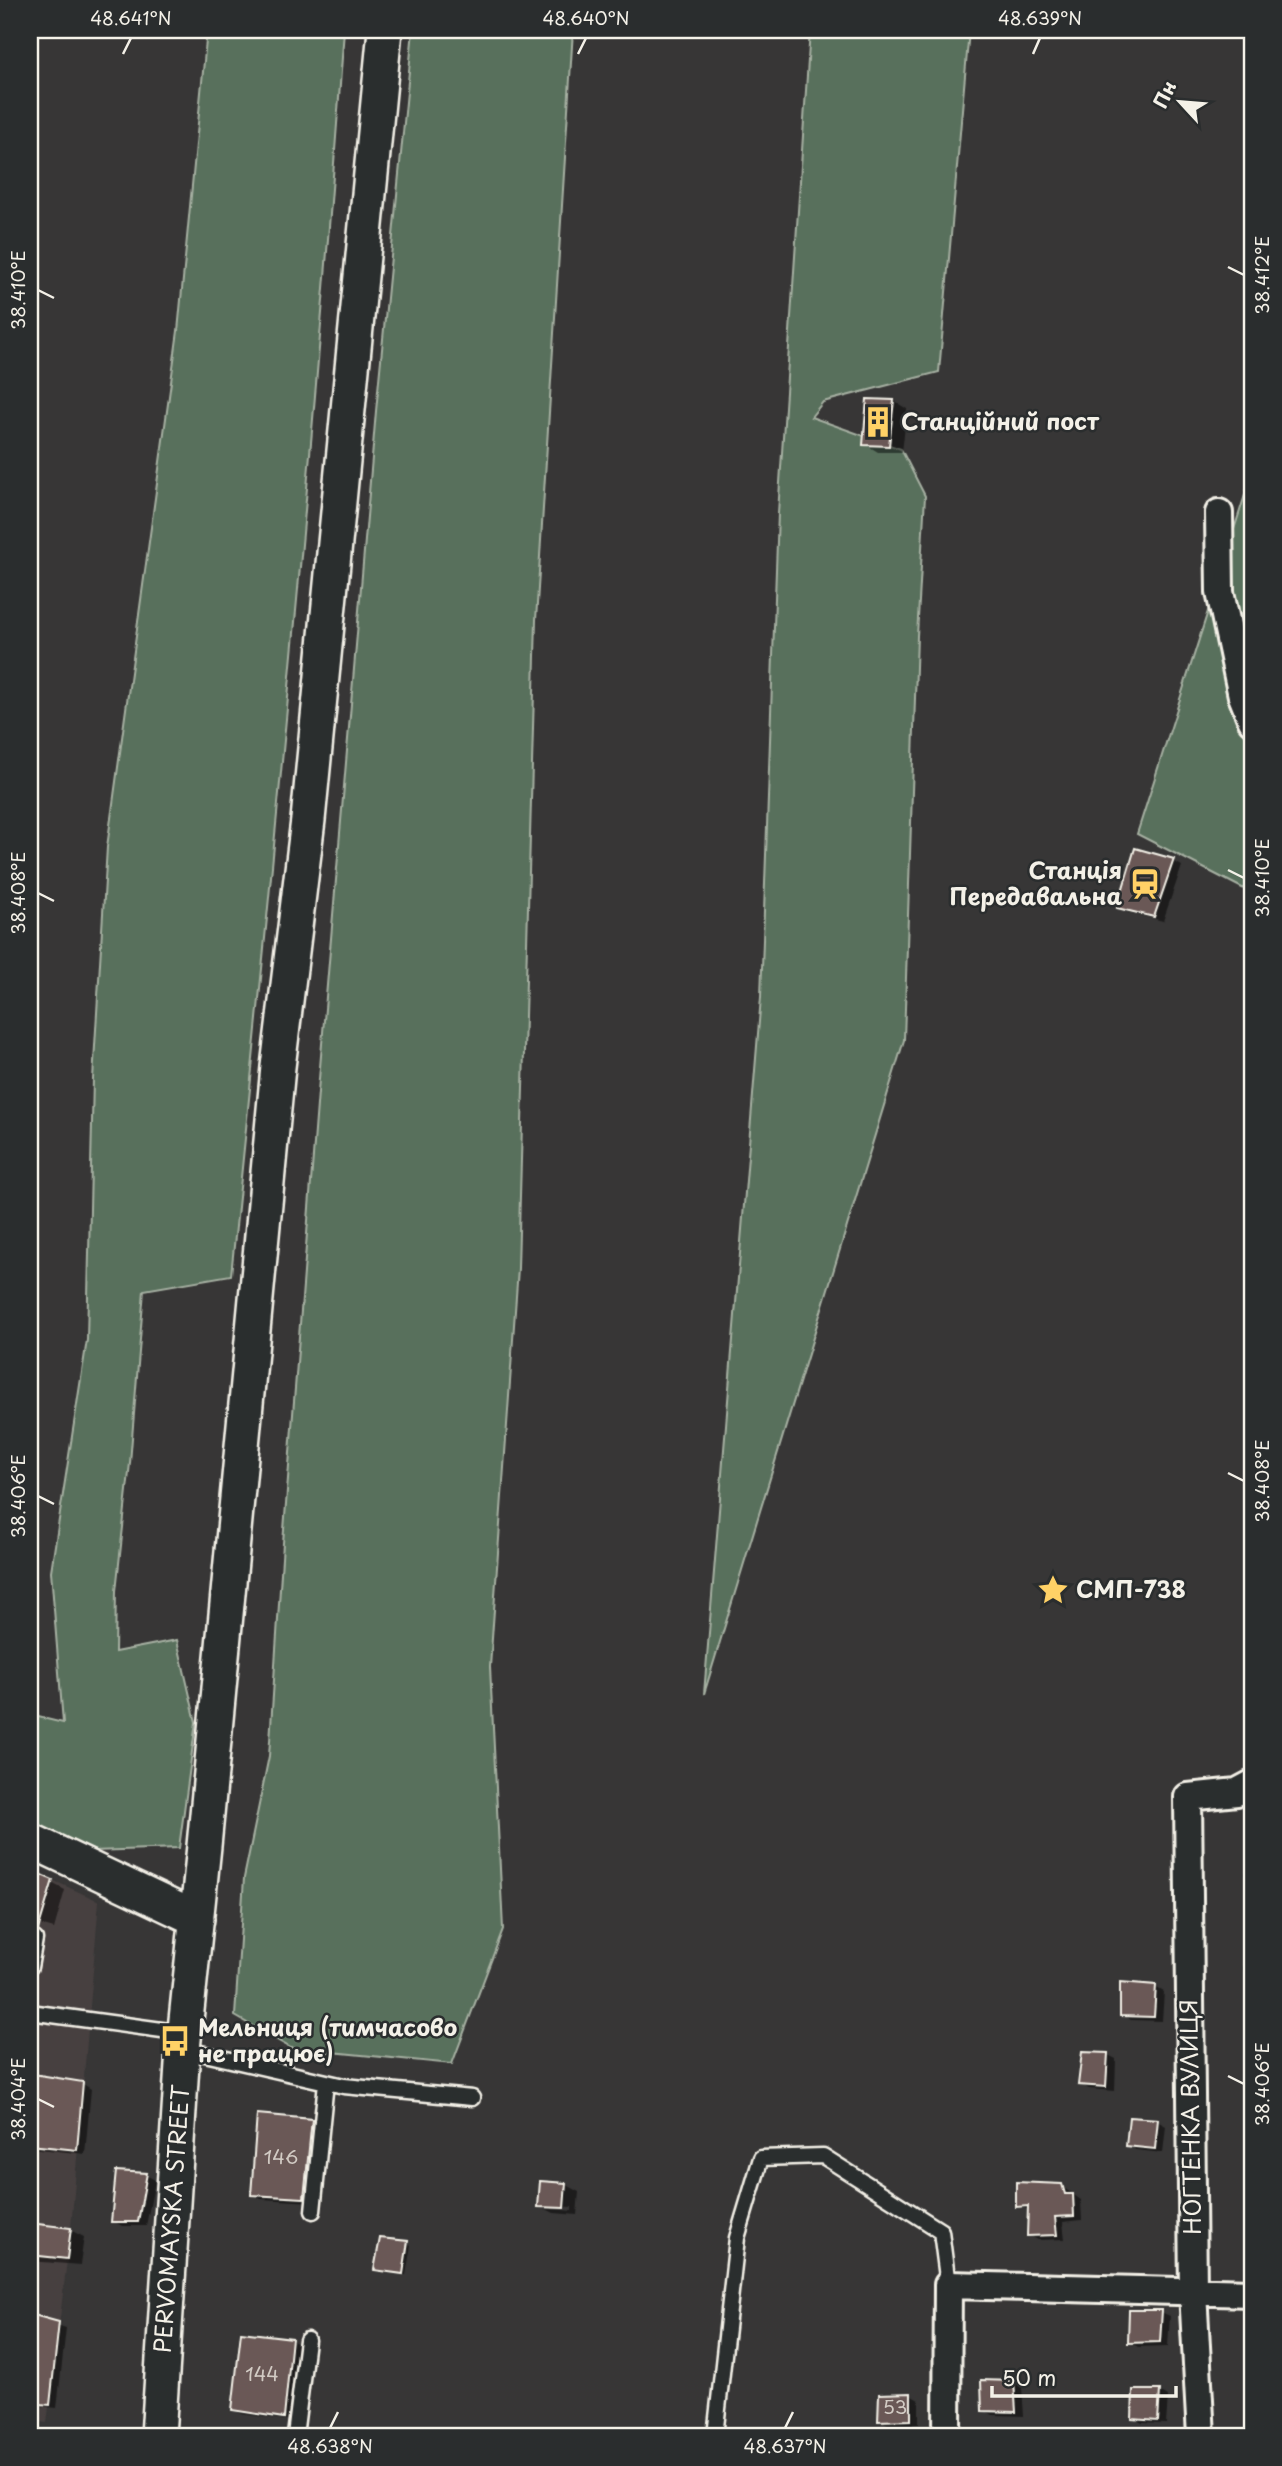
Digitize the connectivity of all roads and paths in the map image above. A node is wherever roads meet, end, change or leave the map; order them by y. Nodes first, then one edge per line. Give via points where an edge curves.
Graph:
1 (385, 30) edge
2 (1219, 513) dead end
3 (1252, 721) edge
4 (1252, 1784) edge
5 (30, 1840) edge
6 (197, 1919) junction
7 (36, 1939) dead end
8 (30, 1967) edge
9 (30, 2012) edge
10 (183, 2041) junction
11 (326, 2082) junction
12 (472, 2098) dead end
13 (313, 2211) dead end
14 (948, 2285) junction
15 (1193, 2292) junction
16 (1252, 2294) edge
17 (307, 2340) dead end
18 (158, 2436) edge
19 (295, 2436) edge
20 (715, 2436) edge
21 (947, 2436) edge
22 (1201, 2436) edge

1 - 6 street, PERVOMAYSKA STREET via 308,820 278,1067
2 - 3 street via 1220,592 1242,696
4 - 15 street, НОГТЕНКА ВУЛИЦЯ via 1237,1792 1188,1797
5 - 6 street
6 - 10 street, PERVOMAYSKA STREET
7 - 8 lane
9 - 10 lane
10 - 11 lane
10 - 18 street, PERVOMAYSKA STREET
11 - 12 lane
11 - 13 lane
14 - 15 street
14 - 20 lane via 941,2231 823,2155 761,2158 737,2238
14 - 21 street
15 - 16 street
15 - 22 street, НОГТЕНКА ВУЛИЦЯ
17 - 19 lane

